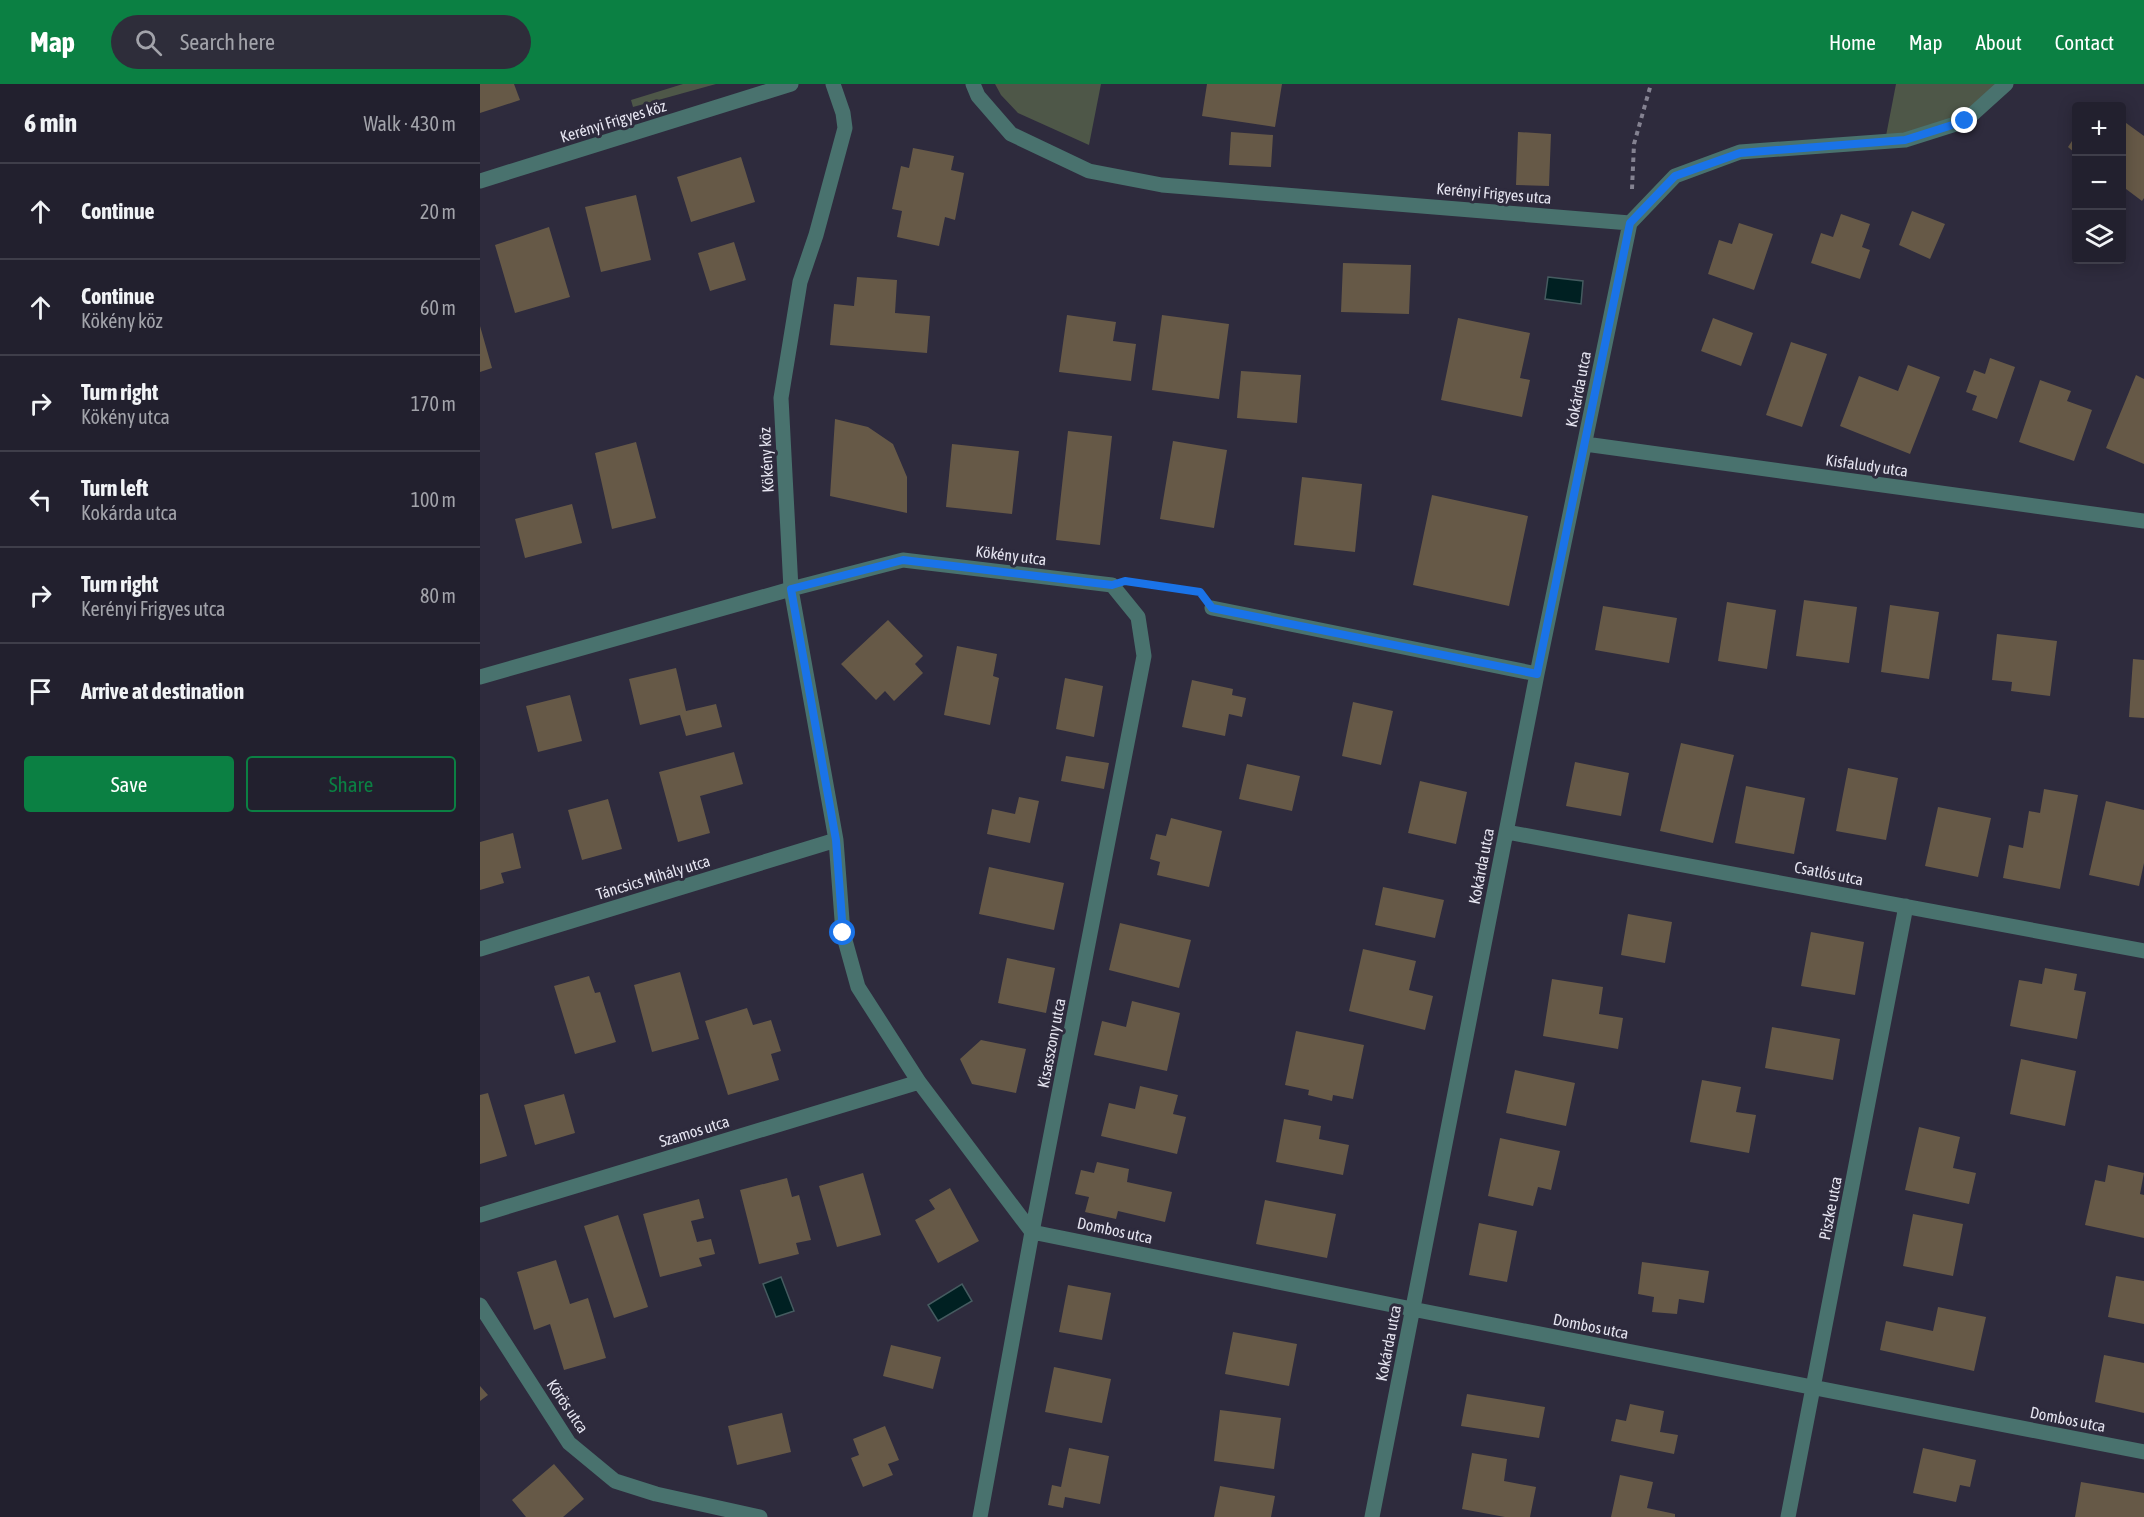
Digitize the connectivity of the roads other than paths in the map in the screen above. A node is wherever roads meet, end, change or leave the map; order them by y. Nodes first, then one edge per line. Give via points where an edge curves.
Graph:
1 (791, 84) edge
2 (833, 84) edge
3 (973, 84) edge
4 (2006, 84) edge
5 (480, 181) edge
6 (1630, 223) junction
7 (1585, 444) junction
8 (2144, 521) edge
9 (1112, 585) joint
10 (791, 589) junction
11 (1212, 608) road end
12 (481, 671) edge
13 (1537, 674) junction
14 (1507, 832) junction
15 (836, 840) junction
16 (1906, 906) junction
17 (480, 949) edge
18 (2144, 951) edge
19 (919, 1082) junction
20 (480, 1215) edge
21 (1032, 1232) junction
22 (480, 1305) edge
23 (1412, 1310) junction
24 (1814, 1388) junction
25 (2144, 1452) edge
26 (760, 1517) edge
27 (980, 1517) edge
28 (1372, 1517) edge
29 (1788, 1517) edge

1 - 5 street, Kerényi Frigyes köz
2 - 10 street, Kökény köz via 845,128 800,282 781,398
3 - 6 street, Kerényi Frigyes utca via 978,96 1011,134 1089,171 1162,185
4 - 6 street via 1965,121 1905,140 1740,153 1675,176
6 - 7 street, Kokárda utca
7 - 8 street, Kisfaludy utca
7 - 13 street, Kokárda utca
9 - 10 street, Kökény utca via 903,560
9 - 21 street, Kisasszony utca via 1138,617 1144,656
10 - 12 street, Kökény utca
10 - 15 street, Kökény köz
11 - 13 street
13 - 14 street, Kokárda utca
14 - 16 street, Csatlós utca
14 - 23 street, Kokárda utca
15 - 17 street, Táncsics Mihály utca
15 - 19 street, Kökény köz via 843,933 858,987
16 - 18 street, Csatlós utca
16 - 24 street, Piszke utca
19 - 20 street, Szamos utca
19 - 21 street, Kökény köz
21 - 23 street, Dombos utca
21 - 27 street, Kisasszony utca
22 - 26 street, Körös utca via 569,1443 615,1481
23 - 24 street, Dombos utca
23 - 28 street, Kokárda utca
24 - 25 street, Dombos utca
24 - 29 street, Piszke utca

